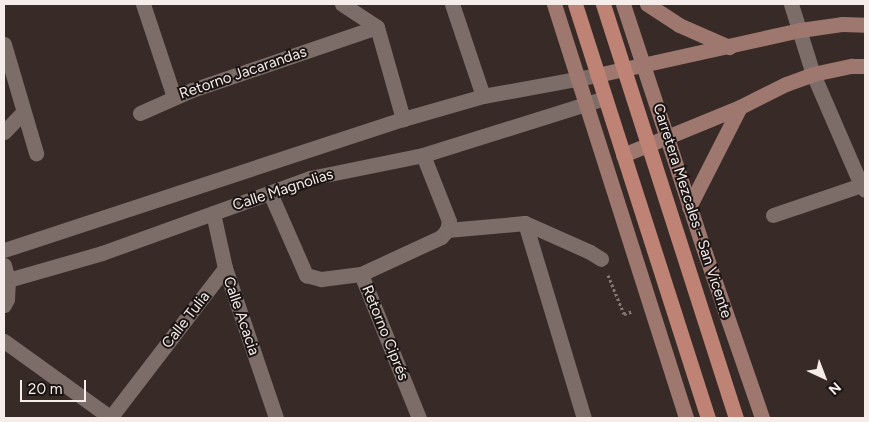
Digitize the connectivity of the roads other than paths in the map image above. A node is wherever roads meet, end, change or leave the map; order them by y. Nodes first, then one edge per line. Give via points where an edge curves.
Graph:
1 (143, 4) edge
2 (342, 4) edge
3 (452, 4) edge
4 (554, 4) edge
5 (575, 4) edge
6 (603, 4) edge
7 (623, 4) edge
8 (647, 4) edge
9 (792, 4) edge
10 (865, 24) edge
11 (377, 27) junction
12 (800, 30) junction
13 (4, 44) edge
14 (729, 47) junction
15 (644, 64) junction
16 (865, 66) edge
17 (624, 69) junction
18 (813, 74) junction
19 (597, 75) junction
20 (578, 78) junction
21 (4, 82) edge
22 (18, 92) junction
23 (482, 96) junction
24 (174, 97) junction
25 (605, 98) junction
26 (586, 103) junction
27 (740, 107) junction
28 (23, 112) junction
29 (140, 113) dead end
30 (403, 119) junction
31 (4, 132) edge
32 (667, 137) junction
33 (649, 145) junction
34 (303, 152) junction
35 (36, 153) dead end
36 (423, 155) junction
37 (623, 155) junction
38 (310, 178) junction
39 (863, 188) edge
40 (270, 193) junction
41 (689, 207) junction
42 (212, 213) junction
43 (773, 215) dead end
44 (525, 223) junction
45 (447, 230) junction
46 (4, 250) edge
47 (601, 259) road end
48 (4, 265) edge
49 (225, 268) junction
50 (361, 274) junction
51 (8, 280) junction
52 (4, 305) edge
53 (5, 344) edge
54 (111, 418) edge
55 (276, 418) edge
56 (419, 418) edge
57 (584, 418) edge
58 (686, 418) edge
59 (708, 418) edge
60 (736, 418) edge
61 (762, 418) edge

1 - 24 street, Retorno Jacarandas
2 - 11 street
3 - 23 street
4 - 20 main road
5 - 19 main road
6 - 17 main road, Carretera Mezcales - San Vicente
7 - 15 main road, Carretera Mezcales - San Vicente
8 - 14 main road via 679,25
9 - 12 street
10 - 12 main road
11 - 24 street, Retorno Jacarandas
11 - 30 street
12 - 14 main road
12 - 18 street
13 - 22 street
14 - 15 main road
15 - 17 main road
15 - 32 main road, Carretera Mezcales - San Vicente
16 - 18 main road
17 - 19 main road
17 - 33 main road, Carretera Mezcales - San Vicente
18 - 27 main road
18 - 39 street
19 - 20 street, Calle Magnolias
19 - 25 main road
20 - 23 street, Calle Magnolias
20 - 26 main road
21 - 22 street
22 - 28 street
23 - 30 street, Calle Magnolias
24 - 29 street
25 - 26 street, Calle Magnolias
25 - 37 main road
26 - 36 street, Calle Magnolias
26 - 58 main road
27 - 32 main road
27 - 41 main road
28 - 31 street
28 - 35 street
30 - 34 street, Calle Magnolias
32 - 33 main road
32 - 41 main road, Carretera Mezcales - San Vicente
33 - 37 main road
33 - 60 main road, Carretera Mezcales - San Vicente
34 - 38 street
34 - 46 street, Calle Magnolias
36 - 38 street, Calle Magnolias
36 - 45 street via 449,220
37 - 59 main road
38 - 40 street, Calle Magnolias
39 - 43 street
40 - 42 street, Calle Magnolias
40 - 50 street via 306,275 321,279
41 - 61 main road, Carretera Mezcales - San Vicente
42 - 49 street, Calle Acacia
42 - 51 street, Calle Magnolias via 102,253
44 - 45 street
44 - 47 street
44 - 57 street
45 - 50 street, Retorno Ciprés via 441,237
48 - 51 street
49 - 54 street, Calle Tulia
49 - 55 street, Calle Acacia
50 - 56 street, Retorno Ciprés
51 - 52 street
53 - 54 street

